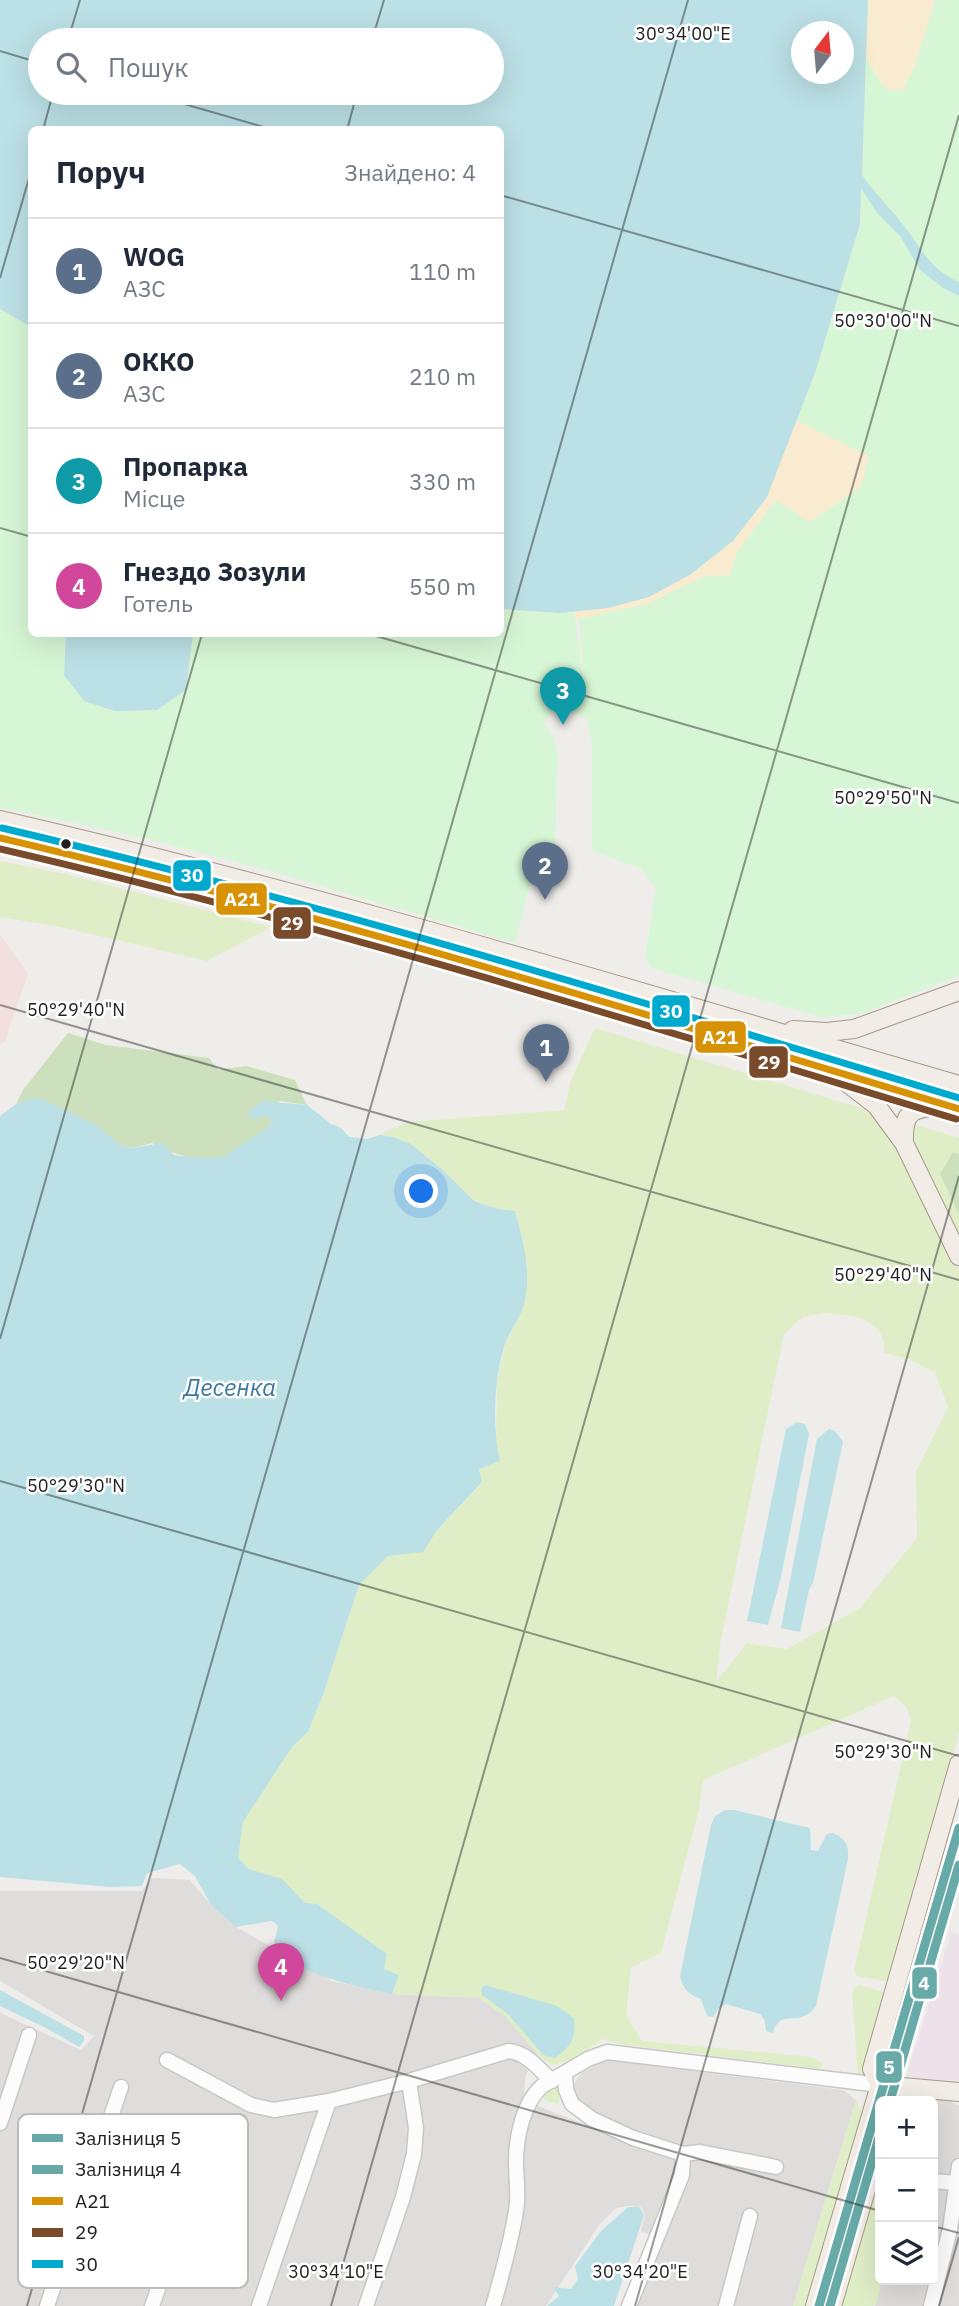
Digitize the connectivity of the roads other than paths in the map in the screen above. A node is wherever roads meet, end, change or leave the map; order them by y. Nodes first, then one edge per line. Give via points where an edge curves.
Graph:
1 (0, 820) edge
2 (0, 838) edge
3 (959, 991) edge
4 (762, 1028) junction
5 (830, 1070) junction
6 (959, 1085) edge
7 (952, 1106) edge
8 (904, 1143) junction
9 (959, 1256) edge
10 (959, 1764) edge
11 (29, 2035) dead end
12 (167, 2060) dead end
13 (565, 2073) junction
14 (409, 2081) junction
15 (552, 2081) junction
16 (121, 2087) dead end
17 (889, 2091) edge
18 (958, 2092) edge
19 (329, 2101) junction
20 (112, 2114) edge
21 (0, 2123) edge
22 (683, 2154) junction
23 (875, 2159) edge
24 (959, 2166) edge
25 (776, 2167) dead end
26 (938, 2181) edge
27 (957, 2183) junction
28 (750, 2216) dead end
29 (53, 2288) edge
30 (158, 2288) edge
31 (47, 2306) edge
32 (152, 2306) edge
33 (258, 2306) edge
34 (366, 2306) edge
35 (493, 2306) edge
36 (629, 2306) edge
37 (726, 2306) edge
38 (815, 2306) edge
39 (832, 2306) edge
40 (930, 2306) edge

1 - 4 main road via 335,905
2 - 5 main road via 309,915
3 - 4 main road via 854,1029
4 - 6 main road
5 - 7 main road
5 - 8 main road via 876,1105
7 - 8 main road via 916,1108 904,1127
8 - 9 main road
10 - 17 main road via 872,2069
11 - 21 street
12 - 19 street via 262,2108
13 - 15 street
13 - 17 street via 607,2052
13 - 22 street via 572,2104 592,2119
14 - 15 street via 509,2050 526,2057
14 - 19 street
14 - 34 street via 416,2127 414,2154
15 - 35 street via 531,2099 523,2119 516,2161 517,2207
16 - 20 street
17 - 18 main road
17 - 38 main road
19 - 33 street
22 - 25 street via 700,2152
22 - 36 street via 682,2175
23 - 39 main road
24 - 27 street
26 - 27 street
27 - 40 street
28 - 37 street
29 - 31 street
30 - 32 street

